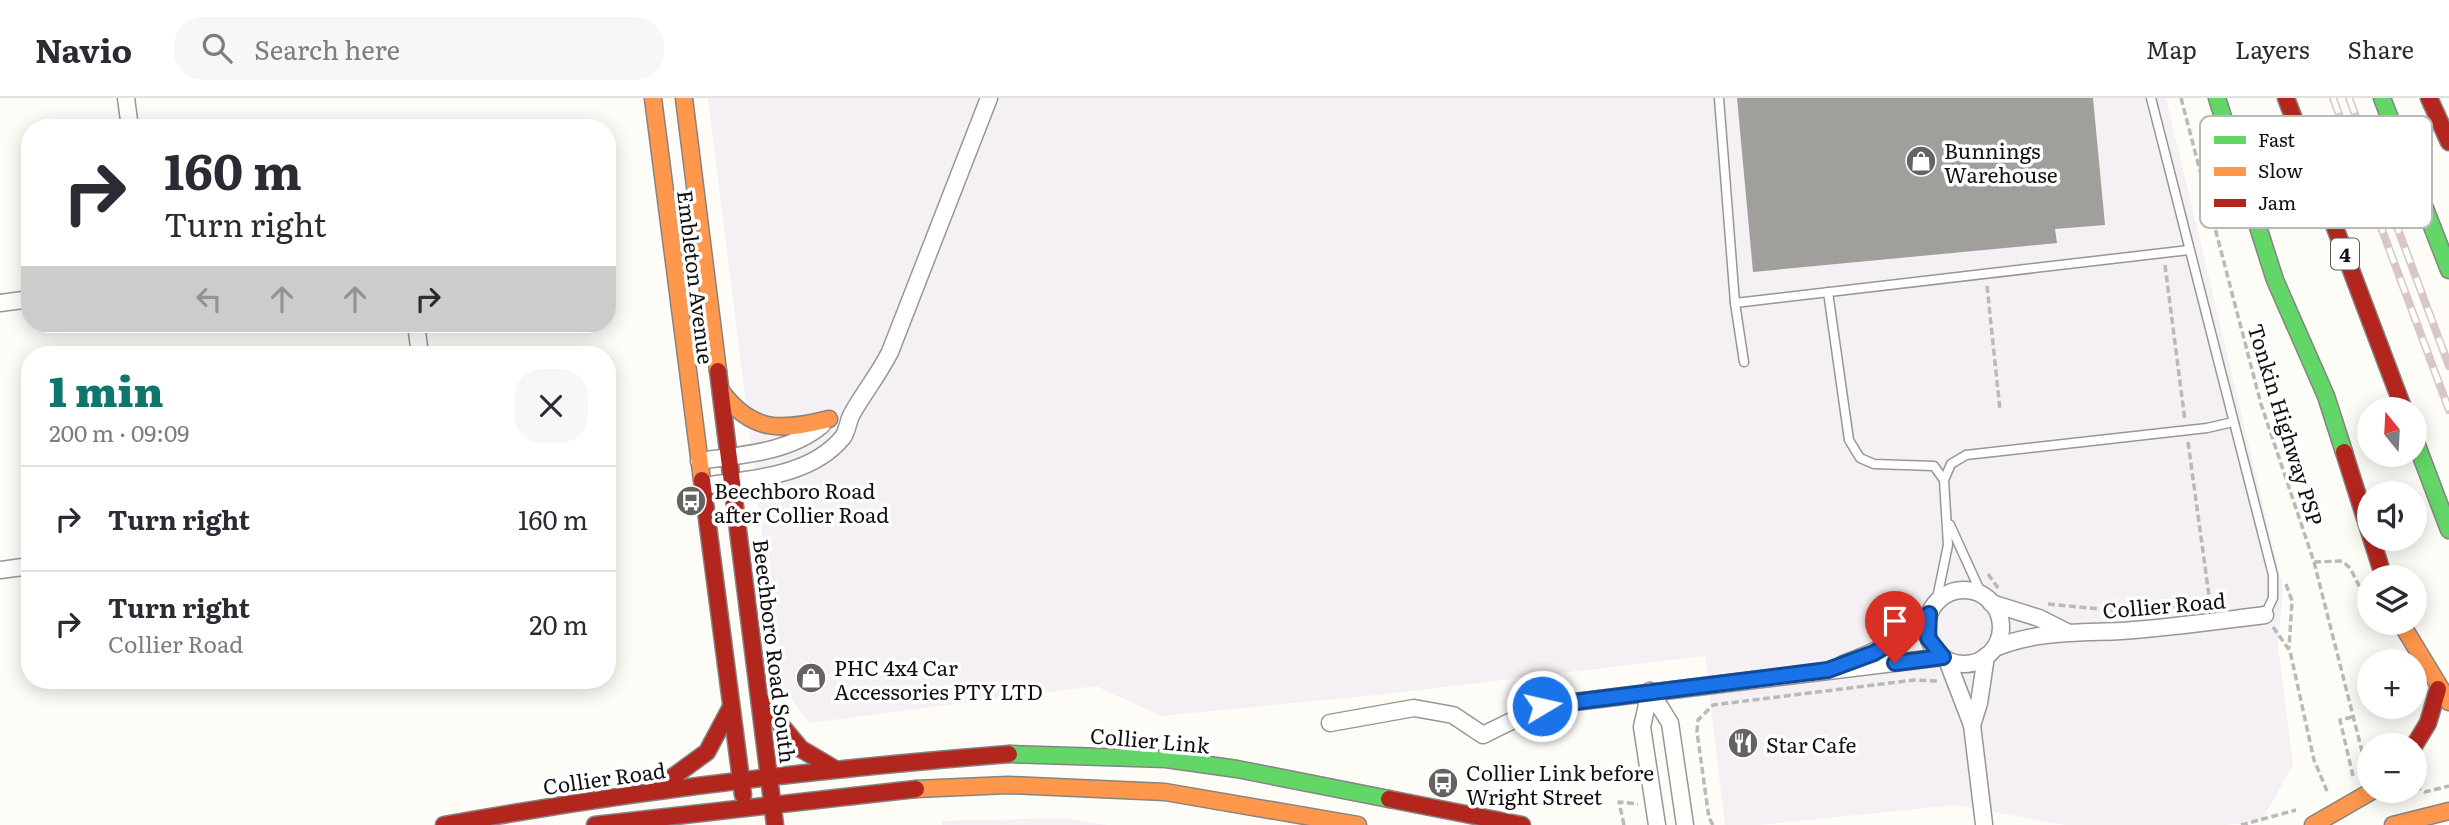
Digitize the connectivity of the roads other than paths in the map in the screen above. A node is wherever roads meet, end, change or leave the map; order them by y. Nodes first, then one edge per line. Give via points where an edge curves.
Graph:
1 (126, 98) edge
2 (653, 98) edge
3 (684, 98) edge
4 (989, 98) edge
5 (1719, 98) edge
6 (2151, 98) edge
7 (2217, 98) edge
8 (2286, 98) edge
9 (2382, 98) edge
10 (2429, 98) edge
11 (2223, 116) edge
12 (2293, 116) edge
13 (2389, 116) edge
14 (129, 119) edge
15 (2449, 142) edge
16 (2432, 226) edge
17 (2259, 228) edge
18 (2335, 228) edge
19 (702, 241) junction
20 (2189, 250) junction
21 (2449, 270) edge
22 (1828, 292) junction
23 (21, 300) edge
24 (0, 303) edge
25 (1735, 303) junction
26 (679, 308) junction
27 (1744, 362) dead end
28 (721, 391) junction
29 (2399, 397) edge
30 (852, 412) junction
31 (830, 419) junction
32 (2232, 422) junction
33 (730, 456) junction
34 (699, 461) junction
35 (2425, 467) edge
36 (1944, 480) junction
37 (734, 481) junction
38 (703, 486) junction
39 (1949, 523) junction
40 (2449, 530) edge
41 (2380, 565) edge
42 (21, 567) edge
43 (0, 570) edge
44 (1986, 599) junction
45 (1932, 609) junction
46 (2265, 615) joint
47 (2067, 632) junction
48 (2409, 635) edge
49 (1990, 652) junction
50 (1945, 658) junction
51 (1828, 670) junction
52 (2438, 689) junction
53 (1650, 691) junction
54 (760, 701) junction
55 (2449, 702) edge
56 (732, 706) junction
57 (1330, 723) dead end
58 (1972, 725) junction
59 (2422, 733) edge
60 (834, 768) junction
61 (770, 776) junction
62 (741, 780) junction
63 (652, 791) junction
64 (2357, 799) edge
65 (773, 805) junction
66 (745, 808) junction
67 (2449, 811) edge
68 (687, 814) junction
69 (1984, 824) edge
70 (444, 825) edge
71 (595, 825) edge
72 (707, 825) edge
73 (747, 825) edge
74 (775, 825) edge
75 (1358, 825) edge
76 (1522, 825) edge
77 (1657, 825) edge
78 (1685, 825) edge
79 (2314, 825) edge
80 (2393, 825) edge

1 - 14 street
2 - 26 main road, Embleton Avenue
3 - 19 main road, Embleton Avenue
4 - 30 street via 890,352
5 - 25 lane
6 - 20 lane
7 - 11 main road
8 - 12 main road, 4
9 - 13 main road
10 - 15 main road
16 - 21 main road
17 - 41 main road via 2326,397
18 - 29 main road, 4
19 - 26 main road via 689,251 689,276
19 - 28 main road, Embleton Avenue
20 - 22 lane
20 - 32 lane
22 - 25 lane
22 - 36 lane via 1849,440 1860,458 1874,464 1934,466
23 - 24 street
25 - 27 lane
26 - 34 main road, Embleton Avenue
28 - 31 main road via 735,412 754,422 779,427
28 - 33 main road, Embleton Avenue
30 - 31 street
30 - 37 street via 843,436 820,456 787,471
31 - 33 street via 800,440
32 - 36 lane via 1966,455 1951,464
32 - 46 lane via 2273,575 2273,598
33 - 34 street
33 - 37 main road, Beechboro Road South
34 - 38 main road
35 - 40 main road
36 - 39 lane
37 - 38 street
37 - 54 main road, Beechboro Road South
38 - 56 main road
39 - 44 lane
39 - 45 lane via 1944,568
42 - 43 street
44 - 45 street via 1957,591
44 - 47 street, Collier Road
44 - 49 street via 2001,625
45 - 50 street via 1928,638
45 - 51 street via 1913,629 1874,653
46 - 47 street, Collier Road via 2123,631
47 - 49 street, Collier Road via 2014,640
48 - 52 main road
49 - 50 street via 1964,664
49 - 58 street
50 - 51 street
50 - 58 street
51 - 53 street
52 - 55 main road
52 - 59 main road
53 - 57 street via 1542,706 1483,736 1453,715 1414,708
53 - 77 street via 1642,727
53 - 78 street via 1670,723
54 - 60 main road via 803,752
54 - 61 main road, Beechboro Road South
56 - 62 main road
56 - 63 main road via 707,752
58 - 69 street
60 - 61 main road, Collier Link
60 - 76 main road, Collier Link via 1019,753 1166,759 1331,786
61 - 62 main road, Collier Road
61 - 65 main road, Beechboro Road South
62 - 63 main road, Collier Road
62 - 66 main road
63 - 70 main road, Collier Road
64 - 79 main road
65 - 66 main road
65 - 74 main road, Beechboro Road South
65 - 75 main road via 963,786 1091,786 1189,796
66 - 68 main road
66 - 73 main road
67 - 80 main road
68 - 71 main road
68 - 72 main road

